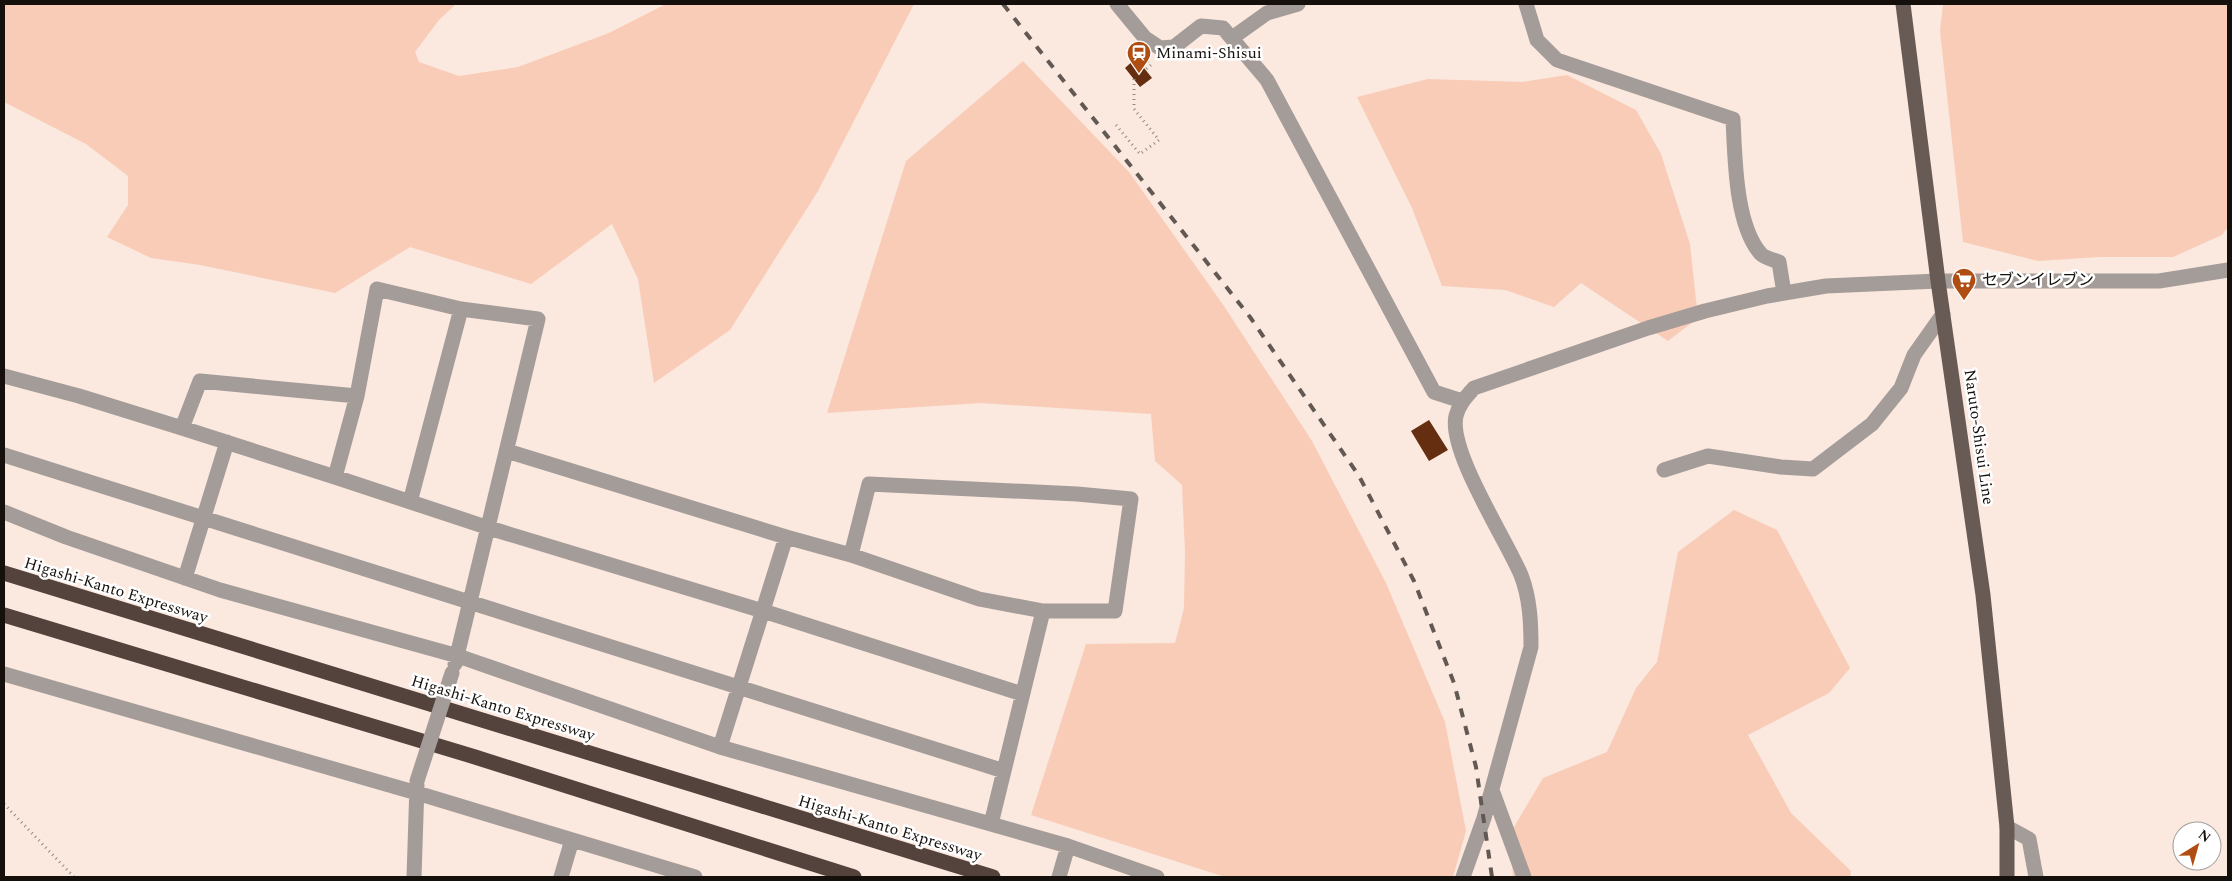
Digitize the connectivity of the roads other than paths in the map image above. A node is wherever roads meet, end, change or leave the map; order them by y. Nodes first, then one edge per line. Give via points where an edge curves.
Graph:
1 (1117, 4) edge
2 (1298, 4) edge
3 (1526, 4) edge
4 (1903, 4) edge
5 (1232, 38) junction
6 (2228, 270) edge
7 (1938, 281) junction
8 (1784, 294) junction
9 (461, 309) junction
10 (1943, 314) junction
11 (4, 376) edge
12 (357, 396) junction
13 (1462, 401) junction
14 (182, 428) junction
15 (227, 442) junction
16 (506, 451) junction
17 (4, 455) edge
18 (1664, 470) dead end
19 (335, 476) junction
20 (410, 502) junction
21 (4, 512) edge
22 (203, 518) junction
23 (488, 528) junction
24 (786, 537) junction
25 (851, 554) junction
26 (4, 573) edge
27 (185, 578) junction
28 (470, 603) junction
29 (1043, 610) junction
30 (763, 611) junction
31 (4, 616) edge
32 (458, 656) junction
33 (4, 674) edge
34 (739, 686) junction
35 (1022, 694) junction
36 (720, 747) junction
37 (1004, 771) junction
38 (417, 787) junction
39 (1492, 790) junction
40 (991, 824) junction
41 (2007, 827) junction
42 (572, 840) junction
43 (1068, 846) junction
44 (414, 877) edge
45 (561, 877) edge
46 (695, 877) edge
47 (854, 877) edge
48 (992, 877) edge
49 (1059, 877) edge
50 (1157, 877) edge
51 (1463, 877) edge
52 (1524, 877) edge
53 (2007, 877) edge
54 (2036, 877) edge

1 - 5 street via 1144,38 1160,48 1174,47 1201,26 1223,28
2 - 5 street via 1267,13
3 - 8 street via 1537,40 1557,60 1733,119 1735,169 1744,223 1762,255 1779,262
4 - 7 main road, Naruto-Shisui Line
5 - 13 street via 1267,80 1434,392
6 - 7 street via 2159,281
7 - 8 street via 1826,286
7 - 10 main road, Naruto-Shisui Line
8 - 13 street via 1705,311 1648,328 1474,388
9 - 12 street via 377,289
9 - 16 street via 538,319
9 - 20 street
10 - 18 street via 1914,355 1901,388 1872,424 1813,469 1708,456
10 - 41 main road, Naruto-Shisui Line via 1983,595
11 - 14 street
12 - 14 street via 200,380
12 - 19 street
13 - 39 street via 1456,418 1460,453 1521,576 1531,618 1531,647
14 - 15 street
15 - 19 street
15 - 22 street
16 - 23 street
16 - 24 street
17 - 22 street
19 - 20 street
20 - 23 street
21 - 27 street
22 - 27 street
22 - 28 street
23 - 28 street
23 - 30 street
24 - 25 street
24 - 30 street
25 - 29 street via 979,599
25 - 29 street via 869,484 1131,499 1115,612
26 - 48 highway, Higashi-Kanto Expressway
27 - 32 street
28 - 32 street
28 - 34 street
29 - 35 street
30 - 34 street
30 - 35 street
31 - 47 highway via 475,757
32 - 36 street
32 - 38 street, bridge
33 - 38 street
34 - 36 street
34 - 37 street
35 - 37 street
36 - 40 street
37 - 40 street
38 - 42 street
38 - 44 street
39 - 51 street
39 - 52 street
40 - 43 street
41 - 53 main road, Naruto-Shisui Line
41 - 54 street via 2029,839
42 - 45 street
42 - 46 street
43 - 49 street
43 - 50 street

